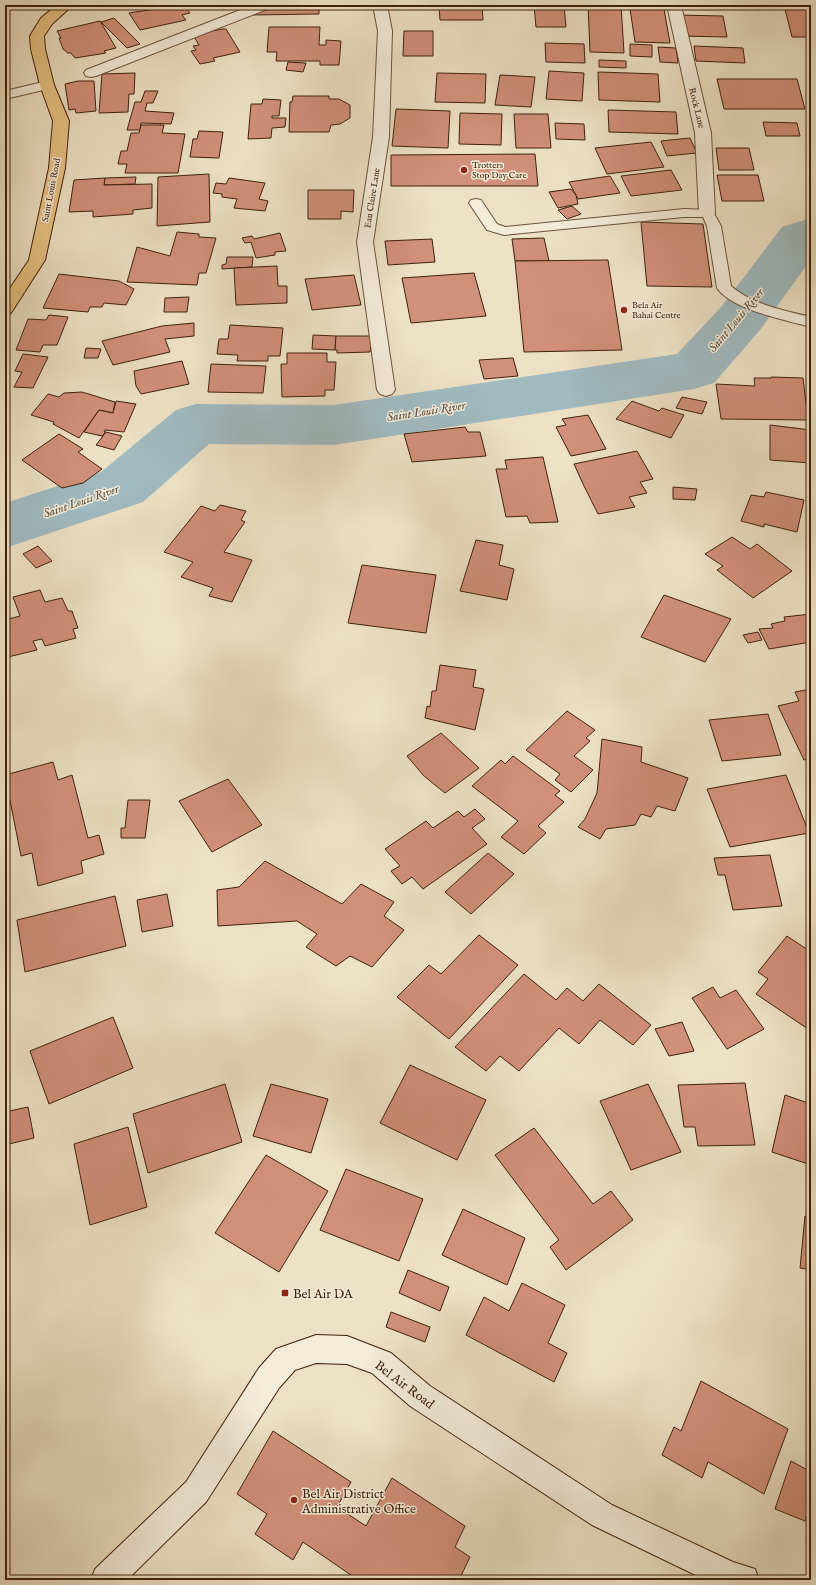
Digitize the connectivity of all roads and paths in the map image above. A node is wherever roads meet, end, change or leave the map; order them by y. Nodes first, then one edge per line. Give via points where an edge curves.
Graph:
1 (66, 5) edge
2 (265, 5) edge
3 (380, 5) edge
4 (674, 5) edge
5 (91, 73) dead end
6 (47, 85) junction
7 (5, 95) edge
8 (476, 203) dead end
9 (707, 213) junction
10 (5, 309) edge
11 (811, 322) edge
12 (386, 390) dead end
13 (106, 1580) edge
14 (744, 1580) edge

1 - 6 main road, Saint Louis Road via 46,21 37,36
2 - 5 street
3 - 12 street, Eau Claire Lane via 385,30 381,137 365,242
4 - 9 street, Rock Lane via 703,133
6 - 7 street
6 - 10 main road, Saint Louis Road via 60,121 57,168 37,260
8 - 9 lane via 492,227 504,231 684,213
9 - 11 lane via 714,226 724,288 736,298 765,310
13 - 14 street, Bel Air Road via 196,1492 269,1378 286,1359 316,1349 347,1350 381,1363 420,1396 602,1515 730,1576

